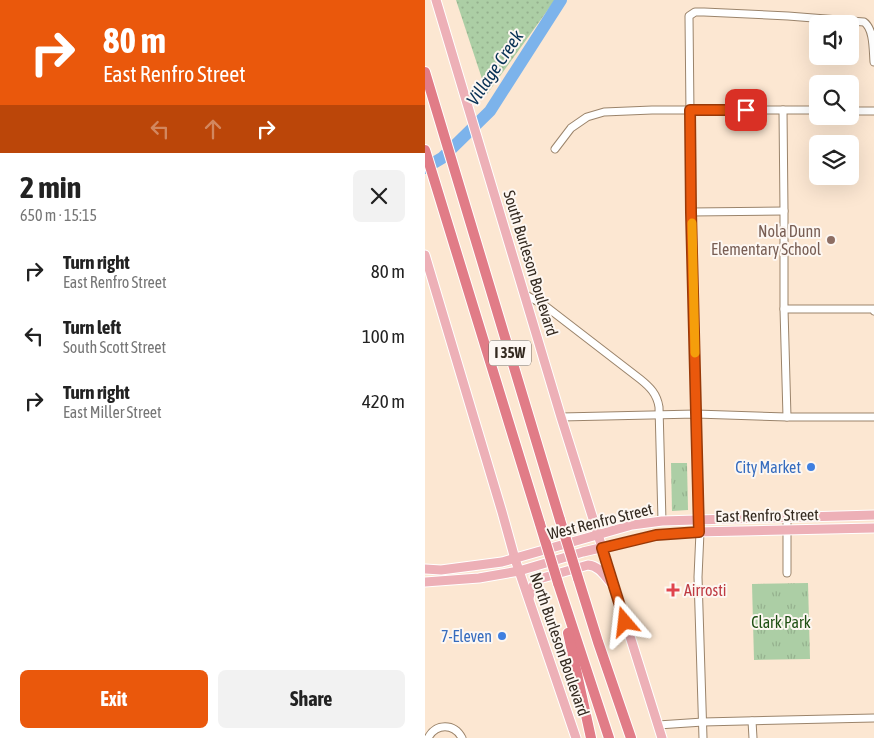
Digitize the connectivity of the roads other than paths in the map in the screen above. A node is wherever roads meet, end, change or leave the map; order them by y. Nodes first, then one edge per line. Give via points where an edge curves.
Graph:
1 (436, 0) edge
2 (874, 62) edge
3 (425, 72) edge
4 (690, 110) junction
5 (783, 110) junction
6 (809, 110) edge
7 (859, 111) edge
8 (874, 111) edge
9 (555, 149) dead end
10 (425, 150) edge
11 (784, 211) junction
12 (691, 212) junction
13 (425, 255) edge
14 (524, 294) junction
15 (783, 309) junction
16 (874, 310) edge
17 (659, 414) junction
18 (696, 414) junction
19 (561, 417) junction
20 (787, 417) junction
21 (874, 417) edge
22 (874, 515) edge
23 (787, 518) junction
24 (699, 520) junction
25 (662, 521) junction
26 (874, 528) edge
27 (787, 530) junction
28 (699, 532) junction
29 (598, 535) junction
30 (602, 548) junction
31 (515, 559) junction
32 (425, 570) edge
33 (441, 570) junction
34 (519, 571) junction
35 (787, 573) dead end
36 (425, 574) edge
37 (425, 582) edge
38 (557, 583) junction
39 (615, 586) junction
40 (529, 598) junction
41 (874, 718) edge
42 (752, 721) junction
43 (703, 722) junction
44 (657, 725) junction
45 (437, 728) junction
46 (425, 733) edge
47 (428, 738) edge
48 (462, 738) edge
49 (576, 738) edge
50 (591, 738) edge
51 (609, 738) edge
52 (631, 738) edge
53 (662, 738) edge
54 (703, 738) edge
55 (753, 738) edge

1 - 14 main road, South Burleson Boulevard
2 - 4 street via 873,36 864,22 695,12 689,16
3 - 52 highway, I 35W, bridge via 560,520
4 - 5 street
4 - 9 street via 604,112 587,117 571,128
4 - 12 street
5 - 6 street
5 - 11 street
7 - 8 street
10 - 38 highway, I 35W, bridge
11 - 12 street
11 - 15 street
12 - 18 street
13 - 31 main road
14 - 17 street via 544,305 641,379 652,389
14 - 19 main road, South Burleson Boulevard
15 - 16 street
15 - 20 street
17 - 18 street
17 - 19 street
17 - 25 street
18 - 20 street
18 - 24 street
19 - 29 main road, South Burleson Boulevard
20 - 21 street
22 - 23 main road, West Renfro Street
23 - 24 main road, West Renfro Street
23 - 27 street
24 - 25 main road, West Renfro Street
24 - 28 street
25 - 29 main road, West Renfro Street via 632,525
26 - 27 main road, East Renfro Street
27 - 28 main road, East Renfro Street
27 - 35 street
28 - 30 main road, East Renfro Street via 656,535
28 - 43 street
29 - 30 main road
29 - 31 main road, West Renfro Street
30 - 34 main road, West Renfro Street
30 - 39 main road
31 - 33 main road
31 - 34 main road, North Burleson Boulevard
32 - 33 main road
33 - 36 main road
34 - 37 main road
34 - 40 main road, North Burleson Boulevard
38 - 50 highway
38 - 51 highway, I 35W
39 - 40 main road via 599,568 588,565 539,579 534,582
39 - 44 main road
40 - 49 main road, North Burleson Boulevard
41 - 42 street
42 - 43 street
42 - 55 street
43 - 44 street
43 - 54 street
44 - 53 main road
45 - 46 street
45 - 47 street
45 - 48 street via 455,729

